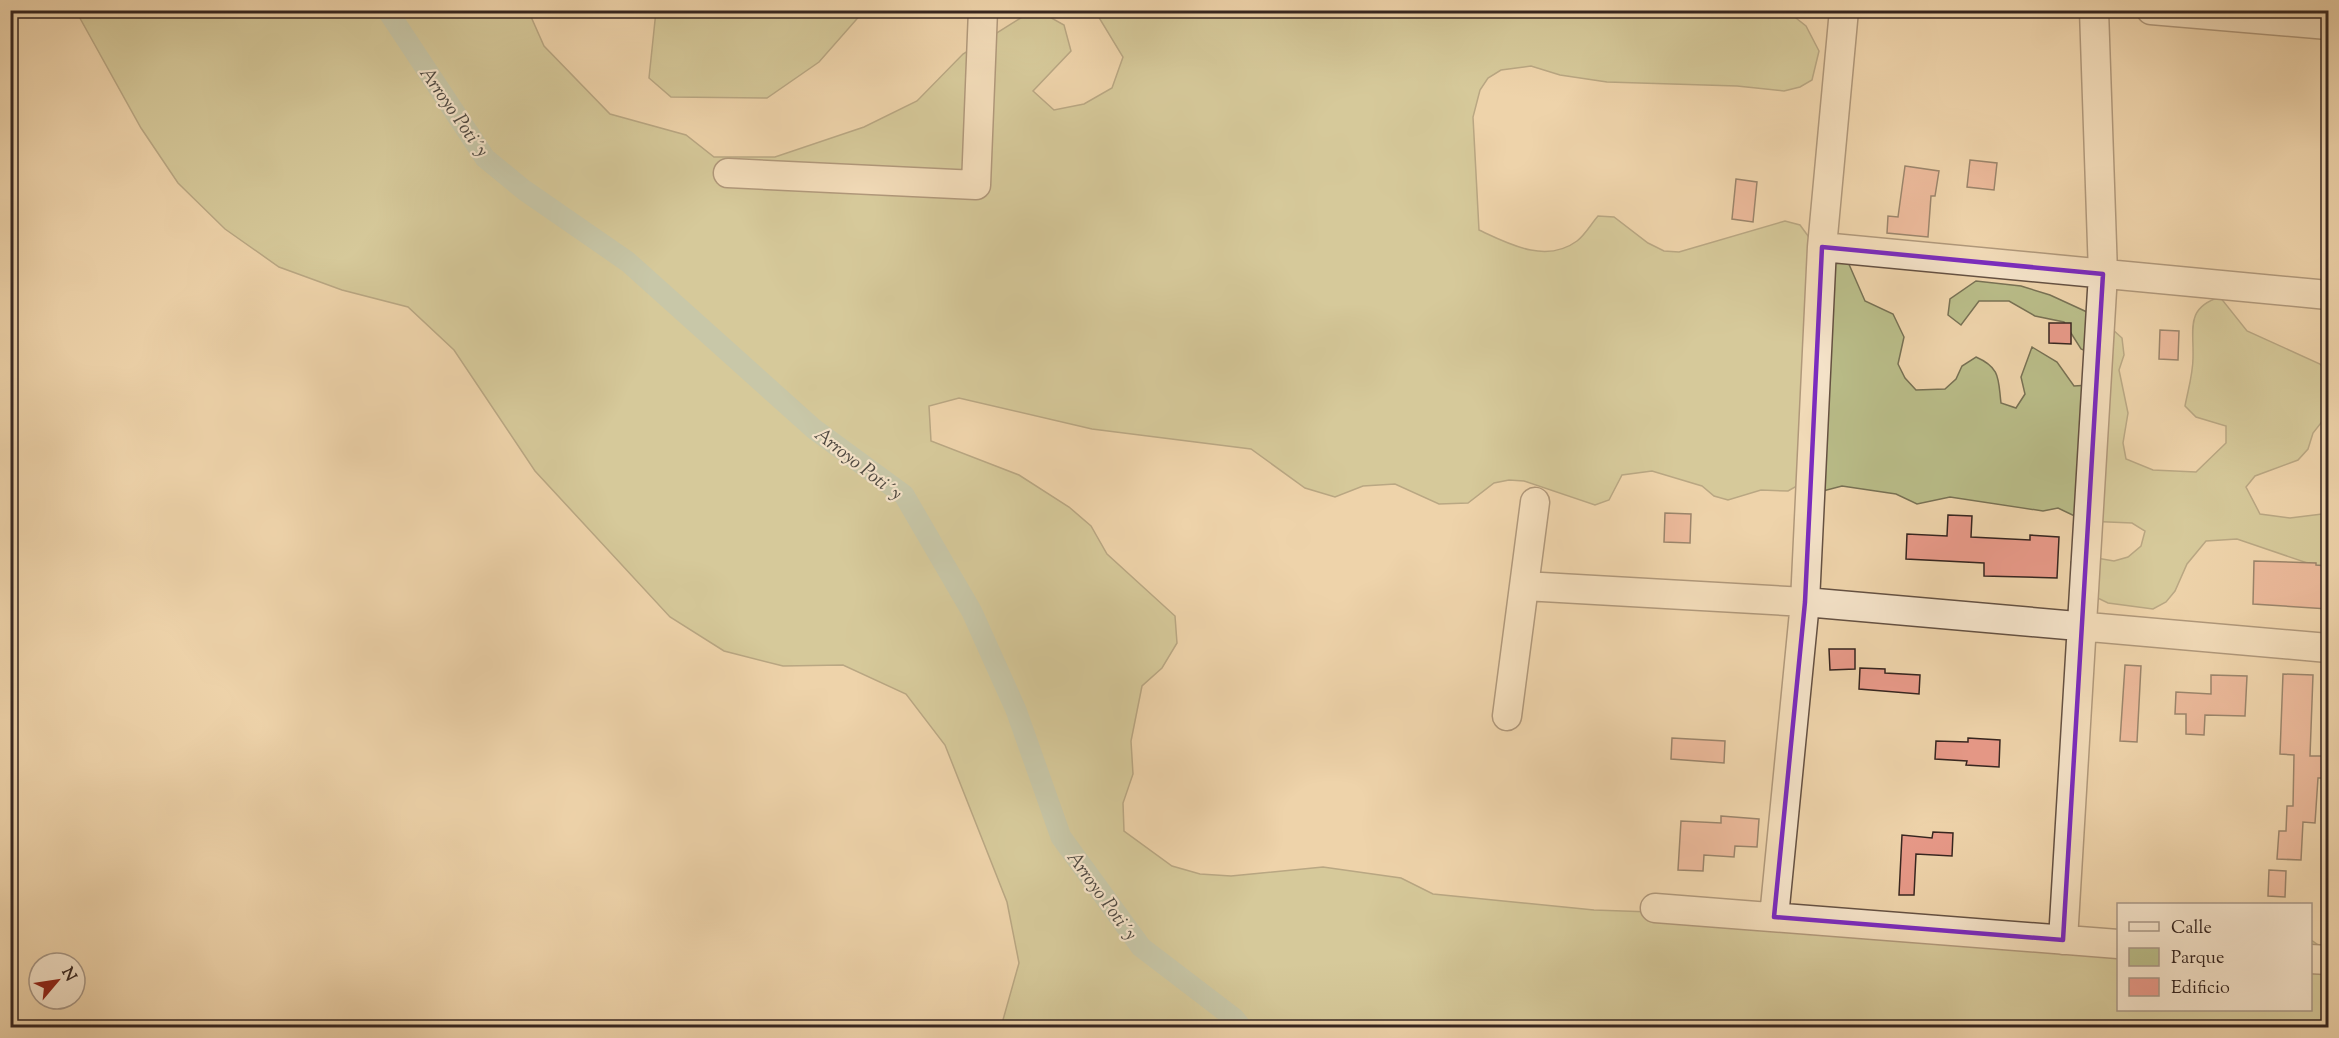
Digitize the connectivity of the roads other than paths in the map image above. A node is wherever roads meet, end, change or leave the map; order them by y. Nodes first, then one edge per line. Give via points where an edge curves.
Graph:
1 (983, 10) edge
2 (1844, 10) edge
3 (2094, 10) edge
4 (2151, 10) edge
5 (2328, 25) edge
6 (728, 173) dead end
7 (1822, 247) junction
8 (2103, 274) junction
9 (2328, 295) edge
10 (1535, 502) dead end
11 (1524, 586) junction
12 (1805, 602) junction
13 (2082, 626) junction
14 (2328, 648) edge
15 (1507, 716) dead end
16 (1655, 908) dead end
17 (1774, 918) junction
18 (2063, 939) junction
19 (2117, 944) edge
20 (2312, 959) edge
21 (2328, 960) edge

1 - 6 street via 976,185
2 - 7 street
3 - 8 street
4 - 5 street
7 - 8 street
7 - 12 street
8 - 9 street
8 - 13 street
10 - 11 street
11 - 12 street
11 - 15 street
12 - 13 street
12 - 17 street
13 - 14 street
13 - 18 street
16 - 17 street
17 - 18 street
18 - 19 street
20 - 21 street

